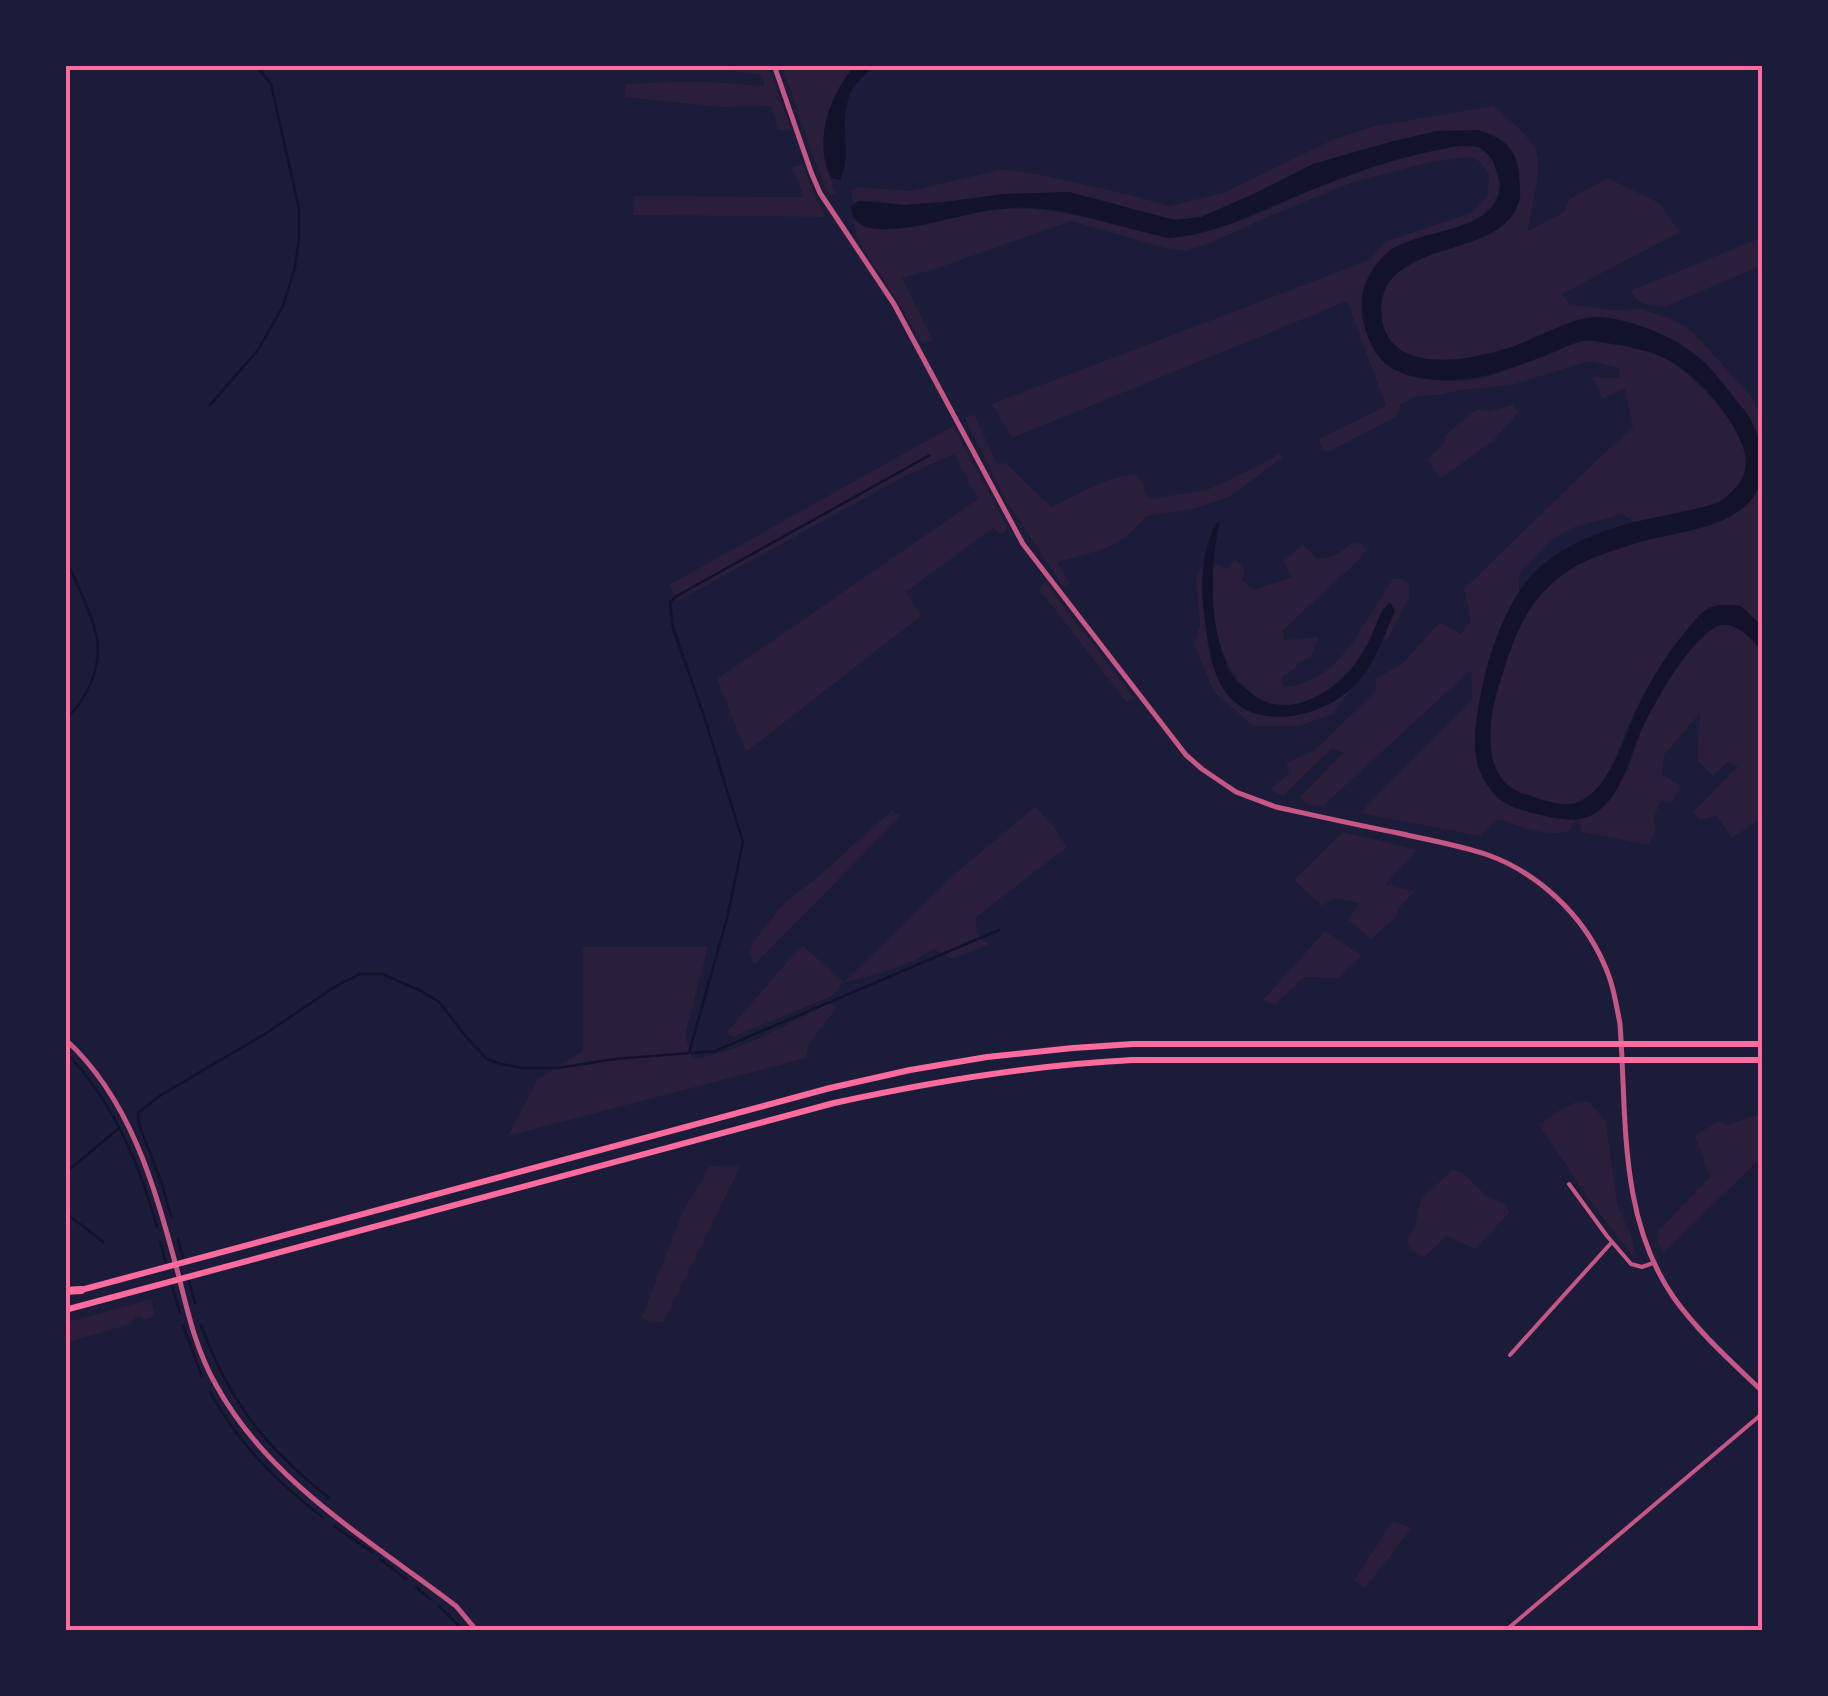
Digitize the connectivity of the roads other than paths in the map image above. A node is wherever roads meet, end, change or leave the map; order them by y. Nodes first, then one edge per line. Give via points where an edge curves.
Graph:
1 (774, 65) edge
2 (65, 1039) edge
3 (1763, 1044) edge
4 (1763, 1060) edge
5 (1570, 1184) dead end
6 (1612, 1242) junction
7 (1654, 1263) junction
8 (81, 1290) joint
9 (65, 1292) edge
10 (65, 1310) edge
11 (1510, 1355) dead end
12 (1763, 1392) edge
13 (1763, 1413) edge
14 (477, 1631) edge
15 (1504, 1631) edge

1 - 7 street via 820,193 894,304 1023,544 1186,755 1254,800 1490,856 1543,886 1583,928 1604,962 1616,1002 1630,1182
2 - 14 street via 103,1084 139,1148 198,1345 229,1407 298,1486 456,1606
3 - 8 main road via 1153,1044 988,1057 830,1088
4 - 10 main road via 1133,1060 960,1077 834,1102
5 - 6 street
6 - 7 street via 1631,1264
6 - 11 street
7 - 12 street via 1692,1322
8 - 9 highway
13 - 15 street

